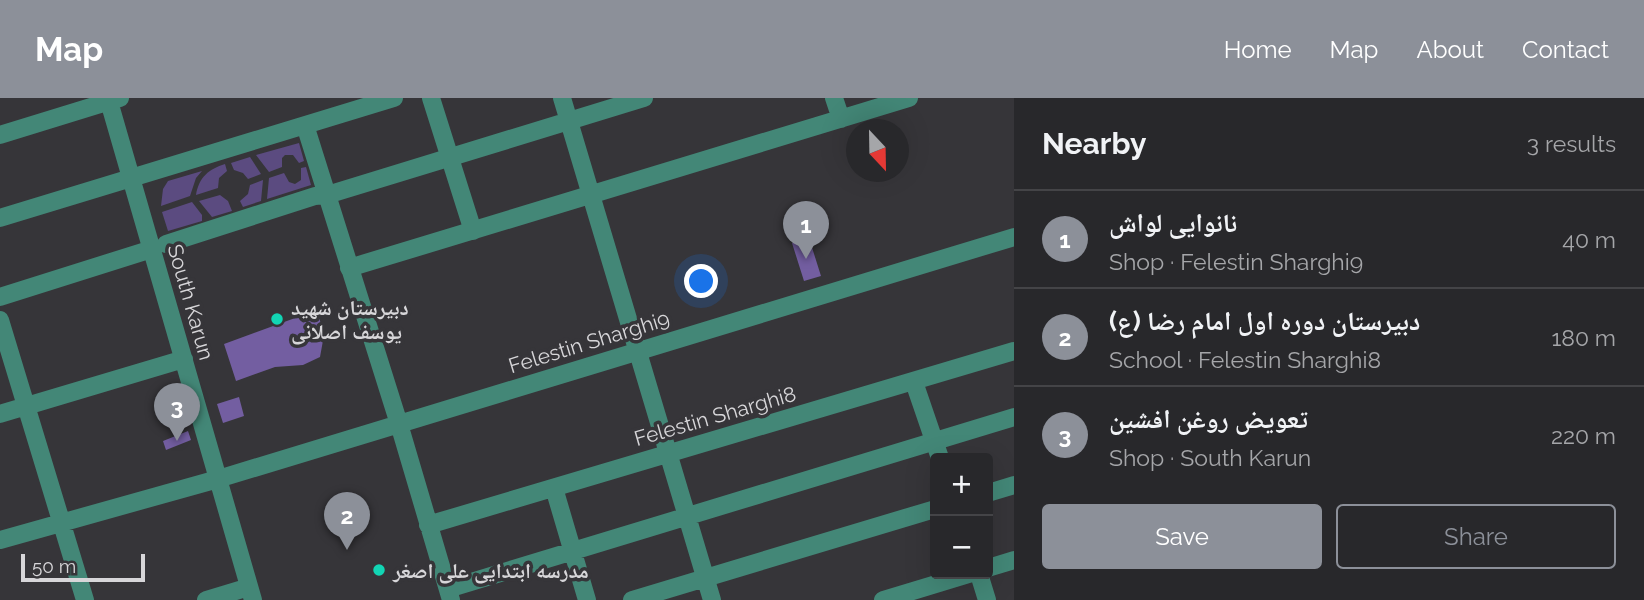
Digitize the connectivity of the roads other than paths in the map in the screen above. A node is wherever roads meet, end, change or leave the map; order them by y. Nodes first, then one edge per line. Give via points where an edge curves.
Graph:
1 (394, 98) edge
2 (431, 98) edge
3 (562, 98) edge
4 (644, 98) edge
5 (834, 98) edge
6 (909, 98) edge
7 (113, 99) edge
8 (841, 119) junction
9 (569, 121) junction
10 (305, 125) junction
11 (0, 135) edge
12 (450, 157) junction
13 (131, 178) junction
14 (327, 195) junction
15 (590, 195) junction
16 (0, 218) edge
17 (473, 231) junction
18 (1014, 237) edge
19 (159, 246) junction
20 (349, 268) junction
21 (0, 297) edge
22 (0, 320) edge
23 (638, 351) junction
24 (1014, 351) edge
25 (184, 359) junction
26 (914, 382) junction
27 (26, 406) junction
28 (0, 414) edge
29 (1014, 417) edge
30 (399, 424) junction
31 (934, 441) junction
32 (668, 453) junction
33 (938, 453) edge
34 (218, 479) junction
35 (1014, 485) edge
36 (554, 488) junction
37 (993, 491) edge
38 (930, 510) edge
39 (687, 516) junction
40 (62, 523) junction
41 (428, 525) junction
42 (0, 540) edge
43 (573, 551) junction
44 (1014, 560) edge
45 (993, 566) edge
46 (705, 578) junction
47 (952, 579) edge
48 (981, 579) edge
49 (251, 594) edge
50 (449, 595) edge
51 (85, 600) edge
52 (206, 600) edge
53 (587, 600) edge
54 (632, 600) edge
55 (712, 600) edge
56 (883, 600) edge
57 (987, 600) edge

1 - 10 street
2 - 12 street
3 - 9 street
4 - 9 street
5 - 8 street
6 - 8 street
7 - 11 street
7 - 13 street, South Karun
8 - 15 street
9 - 12 street
9 - 15 street
10 - 13 street
10 - 14 street
12 - 14 street
12 - 17 street
13 - 16 street
13 - 19 street, South Karun
14 - 19 street
14 - 20 street
15 - 17 street
15 - 23 street
17 - 20 street
18 - 23 street, Felestin Sharghi9
19 - 21 street
19 - 25 street, South Karun
20 - 30 street
22 - 27 street
23 - 30 street, Felestin Sharghi9
23 - 32 street
24 - 26 street, Felestin Sharghi8
25 - 27 street
25 - 34 street, South Karun
26 - 31 street
26 - 32 street, Felestin Sharghi8
27 - 28 street
27 - 40 street
29 - 31 street
30 - 34 street, Felestin Sharghi9
30 - 41 street
31 - 33 street
31 - 39 street
32 - 36 street, Felestin Sharghi8
32 - 39 street
34 - 40 street, Felestin Sharghi9
34 - 49 street, South Karun
35 - 37 street
36 - 41 street, Felestin Sharghi8
36 - 43 street
38 - 46 street
39 - 43 street
39 - 46 street
40 - 42 street, Felestin Sharghi9
40 - 51 street
41 - 50 street
43 - 50 street
43 - 53 street
44 - 45 street
46 - 54 street
46 - 55 street
47 - 56 street
48 - 57 street
49 - 52 street

